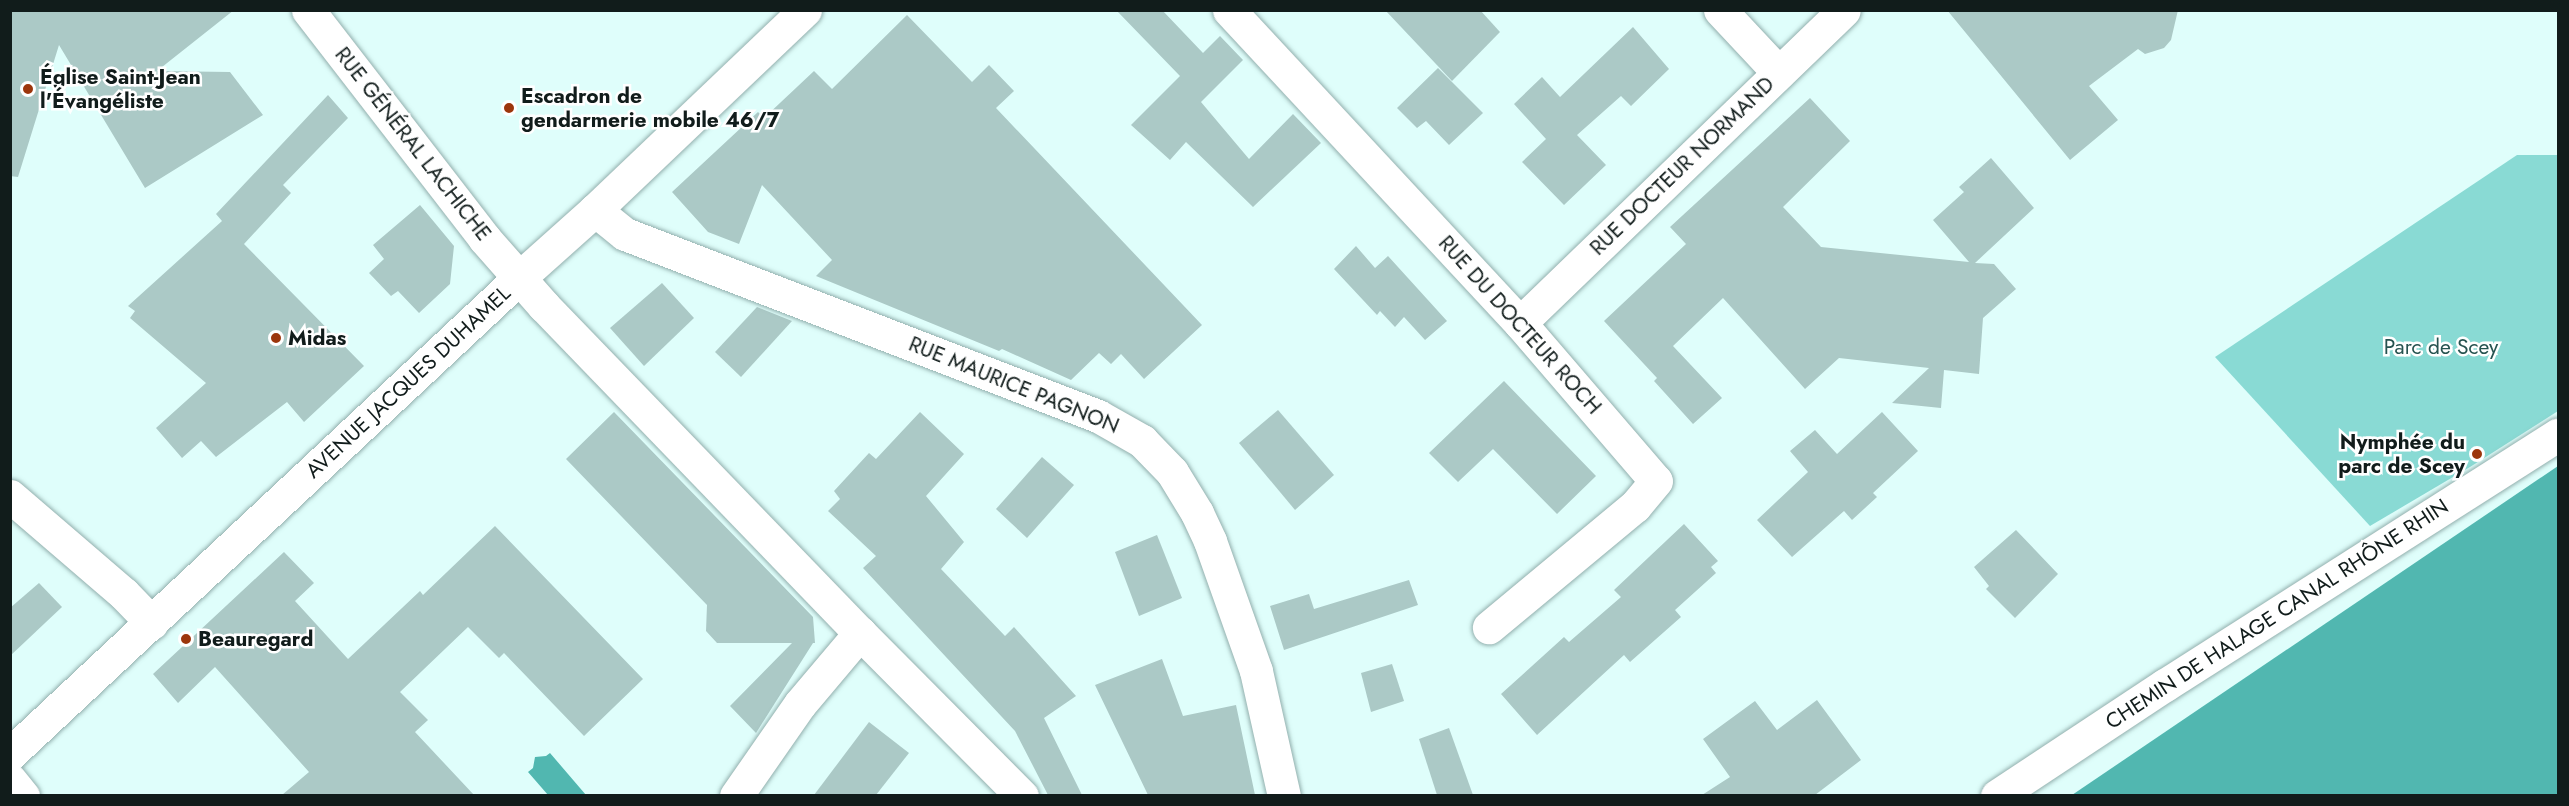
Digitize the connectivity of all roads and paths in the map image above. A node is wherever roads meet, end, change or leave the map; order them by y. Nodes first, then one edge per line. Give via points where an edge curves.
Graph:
1 (308, 10) edge
2 (805, 10) edge
3 (1229, 10) edge
4 (1720, 10) edge
5 (1844, 10) edge
6 (1779, 73) junction
7 (595, 210) junction
8 (519, 278) junction
9 (1521, 323) junction
10 (2559, 435) edge
11 (10, 496) edge
12 (152, 623) junction
13 (1488, 627) dead end
14 (860, 633) junction
15 (10, 754) edge
16 (10, 780) edge
17 (23, 795) edge
18 (736, 795) edge
19 (1022, 795) edge
20 (1284, 795) edge
21 (1998, 795) edge

1 - 8 street, RUE GÉNÉRAL LACHICHE
2 - 7 street, AVENUE JACQUES DUHAMEL
3 - 9 street, RUE DU DOCTEUR ROCH
4 - 6 street
5 - 6 street, RUE DOCTEUR NORMAND
6 - 9 street, RUE DOCTEUR NORMAND
7 - 8 street, AVENUE JACQUES DUHAMEL
7 - 20 street, RUE MAURICE PAGNON via 626,234 1098,416 1142,441 1172,472 1210,541 1256,671
8 - 12 street, AVENUE JACQUES DUHAMEL
8 - 14 street, RUE GÉNÉRAL LACHICHE
9 - 13 street, RUE DU DOCTEUR ROCH via 1656,481 1635,506
10 - 21 street, CHEMIN DE HALAGE CANAL RHÔNE RHIN
11 - 12 street
12 - 15 street, AVENUE JACQUES DUHAMEL
14 - 18 street via 800,704
14 - 19 street, RUE GÉNÉRAL LACHICHE
16 - 17 street

